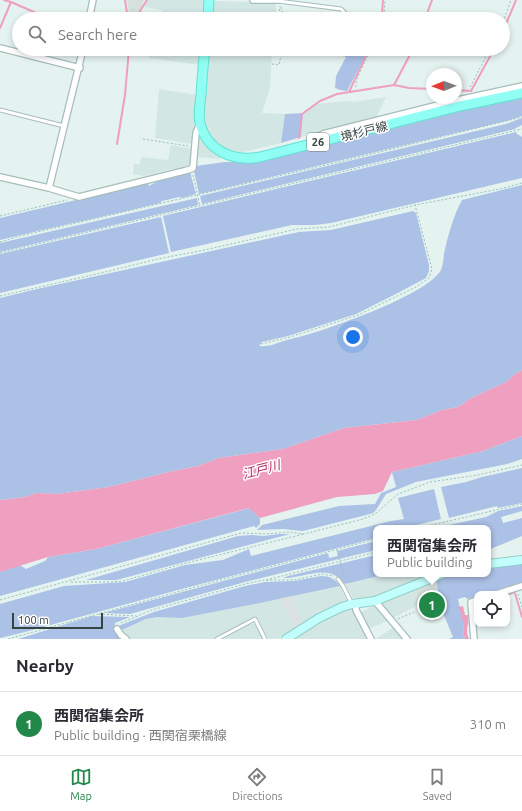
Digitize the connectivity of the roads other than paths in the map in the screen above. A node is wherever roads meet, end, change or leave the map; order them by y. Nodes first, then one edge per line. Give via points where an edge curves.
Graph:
1 (93, 0) edge
2 (209, 0) edge
3 (252, 0) edge
4 (278, 2) edge
5 (90, 12) edge
6 (208, 12) edge
7 (344, 12) edge
8 (0, 48) edge
9 (12, 51) edge
10 (32, 56) edge
11 (82, 56) edge
12 (204, 56) edge
13 (80, 68) junction
14 (522, 86) edge
15 (522, 92) edge
16 (0, 110) edge
17 (200, 123) junction
18 (65, 127) junction
19 (312, 144) junction
20 (0, 177) edge
21 (49, 188) junction
22 (522, 560) edge
23 (491, 564) edge
24 (435, 577) edge
25 (339, 580) road end
26 (519, 587) edge
27 (506, 591) edge
28 (375, 601) junction
29 (474, 601) edge
30 (354, 603) junction
31 (116, 630) road end
32 (126, 639) edge
33 (217, 639) edge
34 (265, 639) edge
35 (286, 639) edge
36 (371, 639) edge
37 (407, 639) edge
38 (474, 639) edge

1 - 5 street
2 - 6 main road
3 - 4 street
4 - 7 lane via 340,9
8 - 9 street
10 - 13 street
11 - 13 street
12 - 17 main road, 境杉戸線 / 26
13 - 18 street
14 - 19 street via 323,134 315,138
15 - 19 main road, 境杉戸線 / 26
16 - 18 lane
17 - 19 main road, 境杉戸線 / 26 via 212,145 236,158 252,158
17 - 21 street via 196,134 192,170 79,197
18 - 21 street
20 - 21 street
22 - 23 main road
24 - 28 main road
25 - 30 lane
26 - 27 street
28 - 30 main road
28 - 37 street
29 - 38 street via 471,602
30 - 35 main road via 319,618
30 - 36 street
31 - 32 street
33 - 34 lane via 255,619

